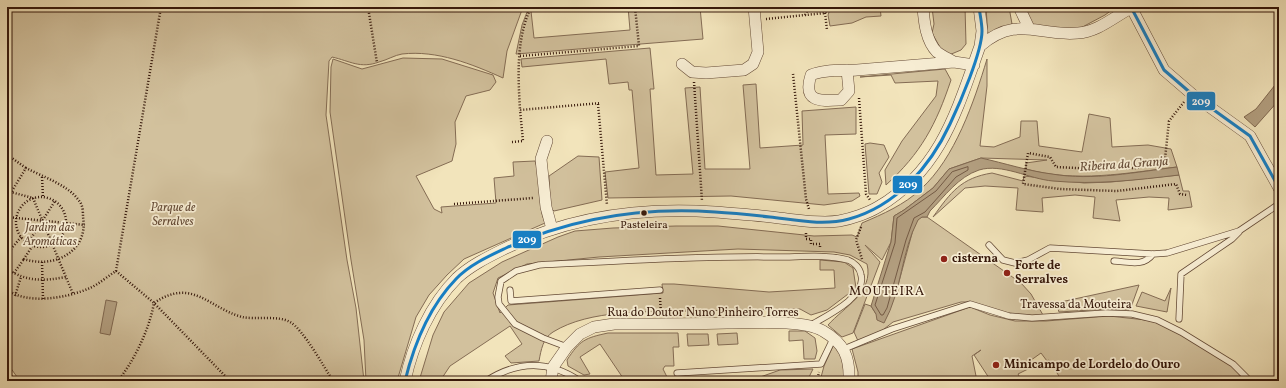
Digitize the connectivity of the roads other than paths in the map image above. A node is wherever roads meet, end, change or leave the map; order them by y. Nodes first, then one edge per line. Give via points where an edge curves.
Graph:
1 (754, 7) edge
2 (923, 7) edge
3 (979, 7) edge
4 (1019, 7) edge
5 (1132, 7) edge
6 (1029, 28) junction
7 (980, 46) junction
8 (954, 62) junction
9 (682, 64) dead end
10 (974, 65) junction
11 (847, 70) dead end
12 (547, 141) dead end
13 (1279, 188) edge
14 (1279, 204) edge
15 (552, 229) junction
16 (1239, 231) junction
17 (989, 245) dead end
18 (1153, 254) junction
19 (1114, 261) dead end
20 (510, 290) dead end
21 (660, 290) dead end
22 (1180, 319) dead end
23 (811, 326) junction
24 (833, 339) junction
25 (567, 346) junction
26 (844, 349) junction
27 (553, 367) junction
28 (677, 373) dead end
29 (405, 381) edge
30 (486, 381) edge
31 (551, 381) edge
32 (580, 381) edge
33 (849, 381) edge
34 (1250, 381) edge

1 - 9 street via 758,52 753,64 744,70 692,72
2 - 8 street via 924,25 931,44 937,52
3 - 7 street via 982,32
4 - 6 street
5 - 6 street via 1094,30 1078,34
5 - 13 street via 1164,70 1193,95 1250,136
6 - 7 street via 1010,29
7 - 10 street
8 - 10 street
8 - 11 street
10 - 15 street via 949,129 936,152 904,190 876,208 839,221 670,211 620,215
12 - 15 street via 541,159 544,197
14 - 16 lane
15 - 29 street via 480,261 458,277 431,312 408,366
16 - 18 lane via 1167,253
16 - 22 lane via 1232,239 1181,274
17 - 18 lane via 1003,260 1015,263 1028,260 1050,248
18 - 19 lane via 1148,261 1142,263
20 - 21 lane via 511,301
23 - 24 street, Rua do Doutor Nuno Pinheiro Torres via 822,330
23 - 25 street, Rua do Doutor Nuno Pinheiro Torres via 758,323 614,324 594,327 580,334
23 - 25 lane via 849,302 859,291 861,274 857,266 849,260 719,256 538,264 516,271 501,281 499,304 515,324 542,338
24 - 26 street, Rua do Doutor Nuno Pinheiro Torres
24 - 28 lane via 822,364
25 - 27 street, Rua do Doutor Nuno Pinheiro Torres
26 - 33 street via 850,365
26 - 34 lane, Travessa da Mouteira via 892,329 970,304 1009,316 1032,318 1106,313 1132,314 1157,320 1181,332 1233,364
27 - 30 lane via 516,367 502,371
27 - 31 street, Rua do Doutor Nuno Pinheiro Torres
27 - 32 lane

